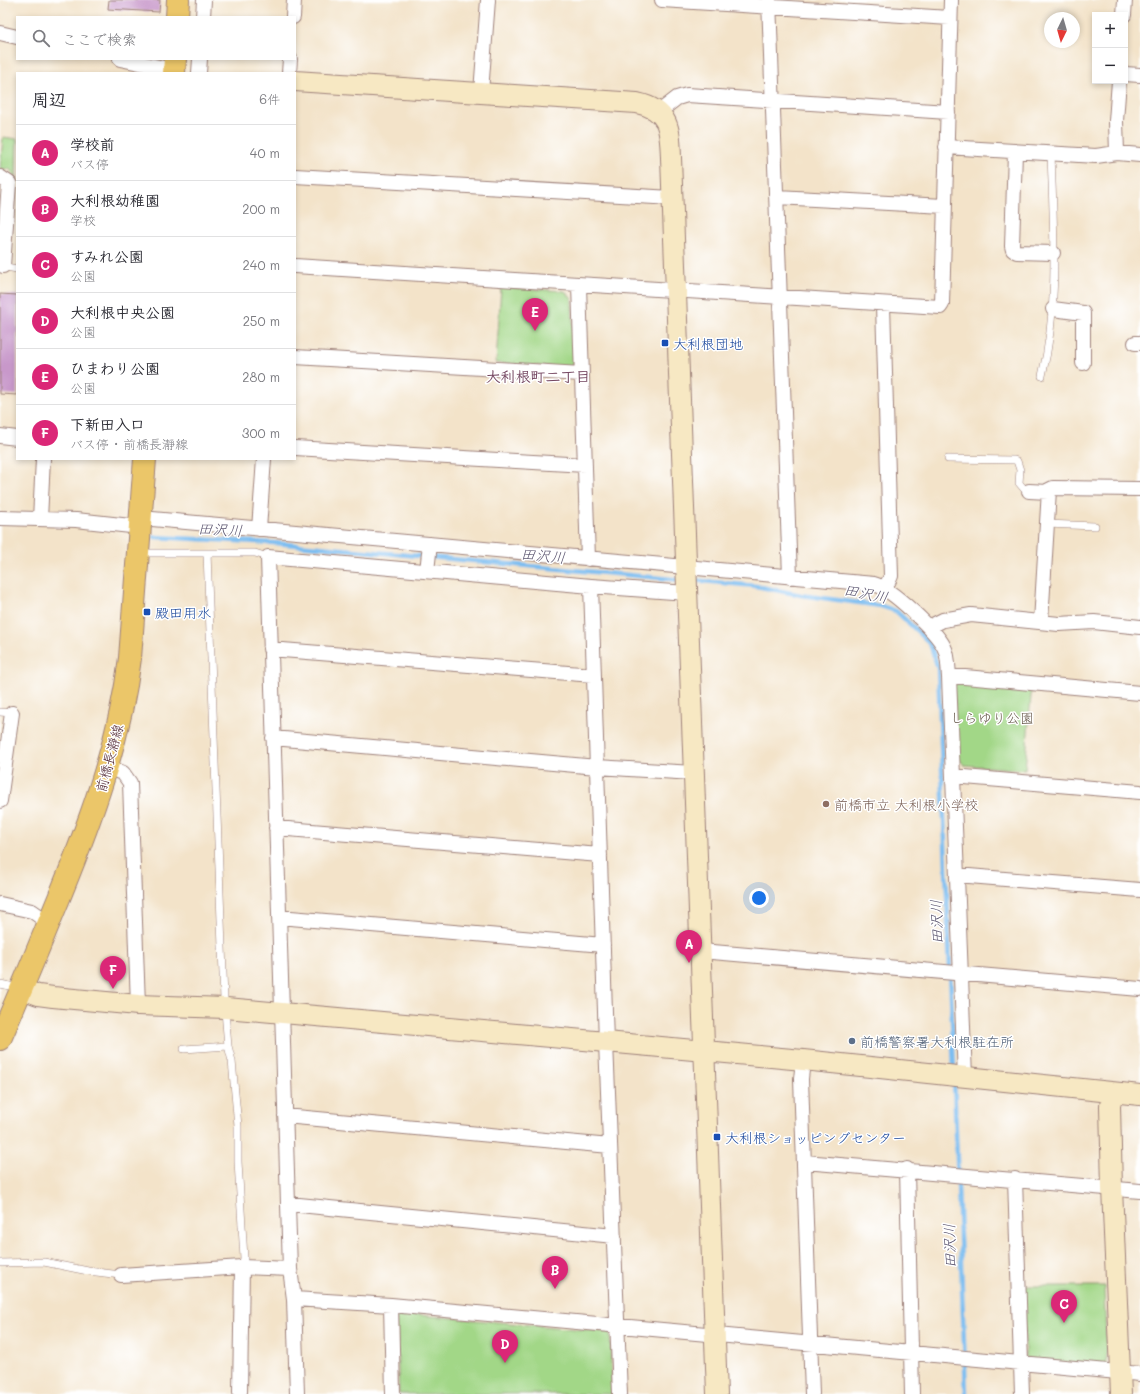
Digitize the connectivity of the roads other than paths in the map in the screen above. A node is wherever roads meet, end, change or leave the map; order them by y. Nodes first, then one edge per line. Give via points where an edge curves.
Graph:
1 (178, 0) edge
2 (204, 0) edge
3 (294, 0) edge
4 (488, 0) edge
5 (662, 0) edge
6 (950, 0) edge
7 (1125, 0) edge
8 (769, 3) edge
9 (1124, 12) edge
10 (177, 16) edge
11 (203, 16) edge
12 (293, 16) edge
13 (950, 18) junction
14 (0, 33) edge
15 (16, 37) edge
16 (126, 60) edge
17 (200, 60) edge
18 (290, 60) edge
19 (177, 69) edge
20 (199, 72) edge
21 (289, 72) edge
22 (1128, 74) edge
23 (1140, 75) edge
24 (296, 81) edge
25 (1120, 84) edge
26 (481, 92) junction
27 (772, 100) junction
28 (659, 112) junction
29 (948, 112) junction
30 (946, 147) junction
31 (1015, 152) junction
32 (1051, 152) junction
33 (1117, 153) junction
34 (1140, 155) edge
35 (296, 176) edge
36 (0, 178) edge
37 (777, 197) junction
38 (672, 198) junction
39 (944, 206) junction
40 (3, 226) edge
41 (1053, 253) junction
42 (1, 266) edge
43 (296, 266) edge
44 (16, 269) edge
45 (579, 285) junction
46 (676, 291) junction
47 (780, 298) junction
48 (883, 305) junction
49 (1053, 309) junction
50 (296, 357) edge
51 (1083, 363) dead end
52 (582, 374) junction
53 (1042, 376) dead end
54 (0, 436) edge
55 (16, 438) edge
56 (296, 448) edge
57 (43, 460) edge
58 (145, 460) edge
59 (264, 460) edge
60 (948, 460) dead end
61 (585, 465) junction
62 (1140, 488) edge
63 (1029, 491) joint
64 (1048, 492) junction
65 (0, 518) edge
66 (40, 519) junction
67 (140, 522) junction
68 (1046, 524) junction
69 (1095, 526) dead end
70 (259, 529) junction
71 (430, 544) junction
72 (138, 553) junction
73 (207, 553) junction
74 (268, 557) junction
75 (588, 559) junction
76 (686, 568) junction
77 (427, 571) junction
78 (790, 577) junction
79 (591, 586) junction
80 (885, 588) junction
81 (687, 592) junction
82 (1041, 622) junction
83 (929, 627) junction
84 (1140, 628) edge
85 (270, 648) junction
86 (593, 675) junction
87 (950, 678) junction
88 (1140, 693) edge
89 (6, 712) edge
90 (273, 738) junction
91 (3, 762) edge
92 (108, 767) junction
93 (597, 767) junction
94 (693, 773) junction
95 (953, 776) junction
96 (1140, 792) edge
97 (0, 801) edge
98 (276, 828) junction
99 (600, 855) junction
100 (957, 875) junction
101 (1140, 890) edge
102 (0, 904) edge
103 (279, 917) junction
104 (49, 923) junction
105 (603, 945) junction
106 (701, 951) junction
107 (960, 973) junction
108 (0, 984) edge
109 (22, 988) junction
110 (1140, 989) edge
111 (138, 1005) junction
112 (226, 1008) junction
113 (283, 1014) junction
114 (0, 1039) edge
115 (606, 1042) junction
116 (228, 1046) junction
117 (184, 1049) dead end
118 (704, 1052) junction
119 (803, 1060) junction
120 (965, 1076) junction
121 (1112, 1093) junction
122 (1140, 1095) edge
123 (285, 1116) junction
124 (610, 1146) junction
125 (805, 1162) junction
126 (907, 1169) junction
127 (1015, 1179) junction
128 (1112, 1188) junction
129 (1140, 1190) edge
130 (289, 1204) junction
131 (614, 1236) junction
132 (0, 1263) edge
133 (242, 1268) junction
134 (290, 1270) junction
135 (121, 1275) joint
136 (294, 1299) junction
137 (391, 1305) junction
138 (618, 1327) junction
139 (715, 1336) junction
140 (810, 1344) junction
141 (911, 1353) junction
142 (1021, 1363) junction
143 (1130, 1373) edge
144 (240, 1393) edge
145 (297, 1394) edge
146 (393, 1394) edge
147 (620, 1394) edge
148 (717, 1394) edge
149 (812, 1394) edge
150 (912, 1394) edge
151 (1022, 1394) edge
152 (1121, 1394) edge

1 - 10 main road
2 - 11 street
3 - 12 street
4 - 26 street
5 - 8 street
6 - 13 street
7 - 9 street
8 - 13 street
8 - 27 street
13 - 29 street
14 - 15 street
16 - 19 street
17 - 20 street
18 - 21 street
22 - 23 street
24 - 26 street
25 - 33 street via 1116,121
26 - 28 street via 637,103 648,105
27 - 28 street via 687,95 677,98
27 - 29 street
27 - 37 street
28 - 38 street via 666,121 670,136
29 - 30 street
30 - 31 street
30 - 39 street
31 - 32 street
31 - 41 street via 1013,250
32 - 33 street via 1096,156
32 - 41 lane
33 - 34 street
35 - 38 street
36 - 40 street via 9,183
37 - 39 street
37 - 47 street
38 - 46 street
39 - 48 street via 942,304 936,308
40 - 42 street
41 - 49 lane
42 - 44 lane
43 - 45 street
45 - 46 street
45 - 52 street
46 - 47 street
46 - 76 street
47 - 48 street
47 - 78 street
48 - 80 street via 891,576
49 - 51 street via 1083,313
49 - 53 lane
50 - 52 street
52 - 61 street
54 - 55 street
56 - 61 street
57 - 66 street
58 - 67 main road, 前橋長瀞線
59 - 70 street
60 - 63 lane via 1017,461 1020,470 1019,482
61 - 75 street
62 - 64 street via 1054,488
63 - 64 street
64 - 68 street
65 - 66 street
66 - 67 street
67 - 70 street
67 - 72 main road, 前橋長瀞線
68 - 69 lane
68 - 82 street
70 - 71 street
71 - 75 street
71 - 77 street
72 - 73 lane
72 - 92 main road, 前橋長瀞線 via 127,684
73 - 74 lane via 255,553
73 - 112 lane
74 - 77 street
74 - 85 street
75 - 76 street
76 - 78 street
76 - 81 street
77 - 79 street
78 - 80 street via 874,584
79 - 81 street
79 - 86 street
80 - 83 street
81 - 94 street
82 - 83 street via 971,615 943,620
82 - 84 street via 1094,622
83 - 87 street via 944,648
85 - 86 street
85 - 90 street
86 - 93 street
87 - 88 street
87 - 95 street
89 - 91 street
90 - 93 street
90 - 98 street
91 - 97 street
92 - 104 main road, 前橋長瀞線 via 83,839
92 - 111 street via 123,773 130,783
93 - 94 street
93 - 99 street
94 - 106 street
95 - 96 street
95 - 100 street
98 - 99 street
98 - 103 street
99 - 105 street
100 - 101 street
100 - 107 street
102 - 104 street via 32,911
103 - 105 street
103 - 113 street
104 - 109 main road, 前橋長瀞線
105 - 115 street
106 - 107 street
106 - 118 street
107 - 110 street
107 - 120 street
108 - 109 lane
109 - 111 street via 38,995
109 - 114 main road, 前橋長瀞線
111 - 112 street
112 - 113 street
112 - 116 lane
113 - 115 street
113 - 123 street
115 - 118 street
115 - 124 street
116 - 117 lane
116 - 133 lane via 232,1061 238,1126 244,1258
118 - 119 street
118 - 139 street
119 - 120 street
119 - 125 street via 801,1079
120 - 121 street
121 - 122 street
121 - 128 street
123 - 124 street
123 - 130 street
124 - 131 street
125 - 126 street
125 - 140 street
126 - 127 street
126 - 141 street
127 - 128 street
127 - 142 street
128 - 129 street
128 - 143 street
130 - 131 street
130 - 134 street
131 - 138 street
132 - 135 lane via 44,1262 88,1272
133 - 134 street
133 - 135 street
133 - 144 street
134 - 136 street
136 - 137 street
136 - 145 street
137 - 138 street
137 - 146 street
138 - 139 street
138 - 147 street
139 - 140 street
139 - 148 street
140 - 141 street
140 - 149 street
141 - 142 street
141 - 150 street
142 - 143 street
142 - 151 street
143 - 152 street

